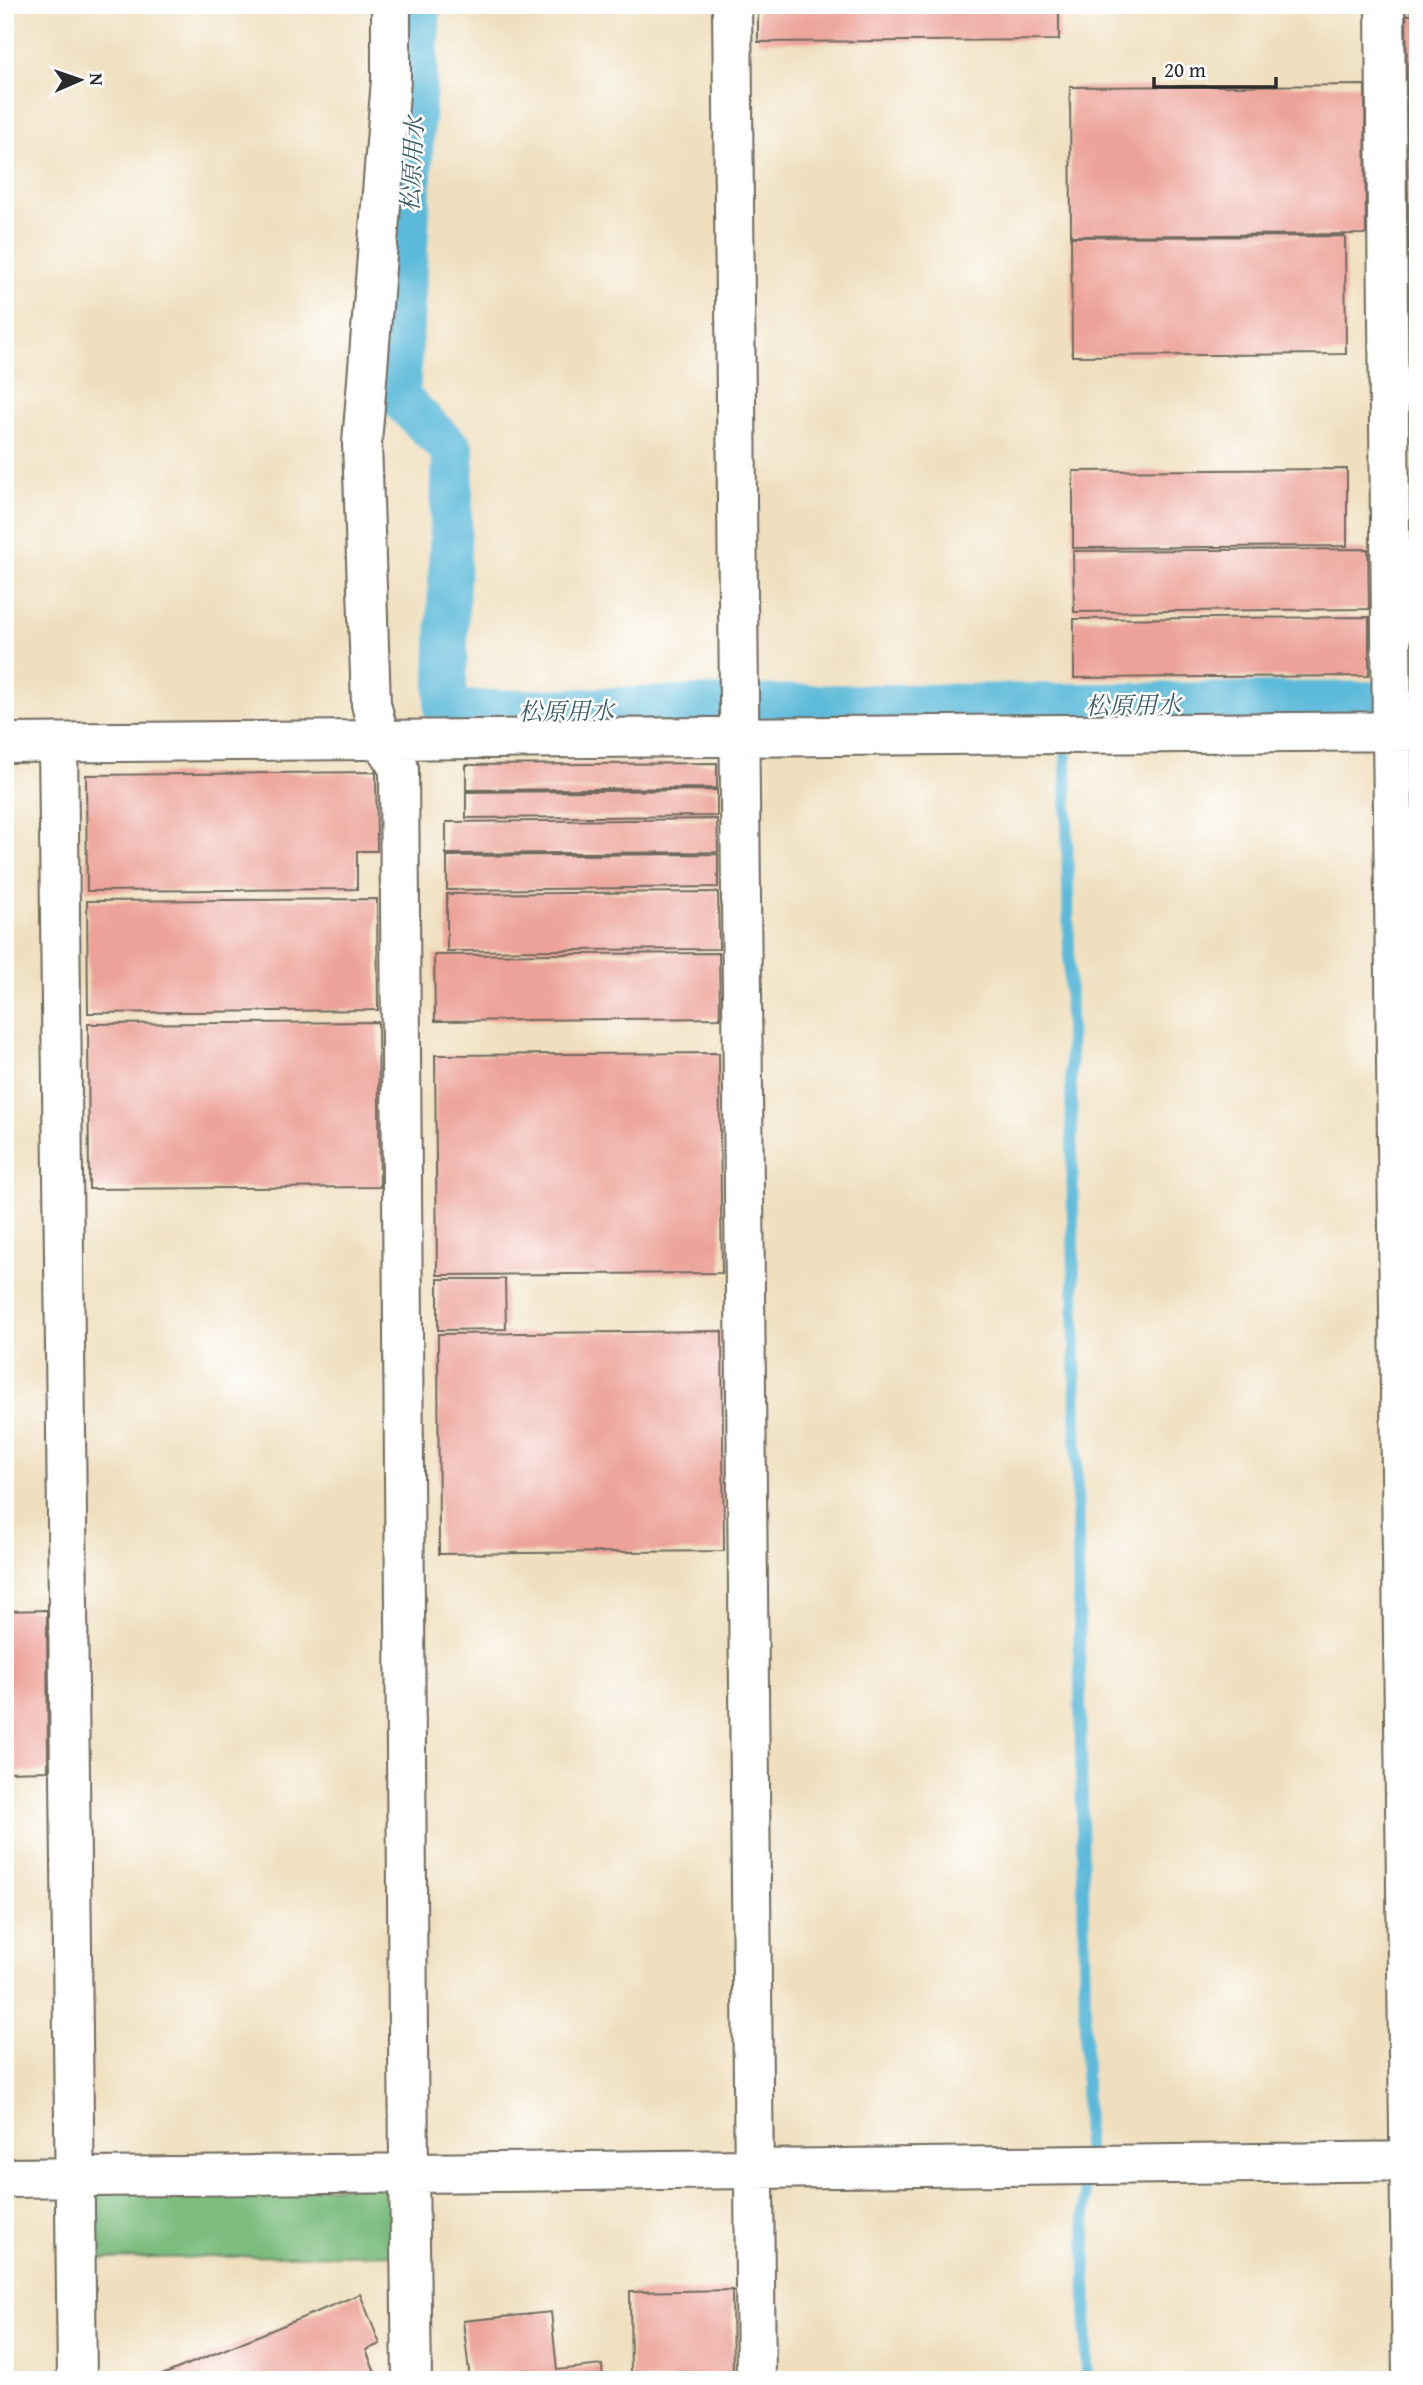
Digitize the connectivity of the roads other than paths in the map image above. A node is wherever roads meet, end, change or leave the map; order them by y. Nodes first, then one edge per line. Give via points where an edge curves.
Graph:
1 (391, 5) edge
2 (732, 5) edge
3 (1385, 5) edge
4 (1405, 731) edge
5 (738, 737) junction
6 (380, 739) junction
7 (5, 743) edge
8 (58, 743) junction
9 (1414, 2161) edge
10 (752, 2169) junction
11 (409, 2174) junction
12 (74, 2177) junction
13 (5, 2178) edge
14 (77, 2380) edge
15 (412, 2380) edge
16 (756, 2380) edge
17 (1412, 2380) edge

1 - 6 street via 391,80 362,443 371,704
2 - 5 street
3 - 4 street
4 - 5 street
4 - 9 street
5 - 6 street
5 - 10 street
6 - 8 street
6 - 11 street via 399,768
7 - 8 street
8 - 12 street
9 - 10 street
9 - 17 street
10 - 11 street
10 - 16 street
11 - 12 street
11 - 15 street
12 - 13 street
12 - 14 street

